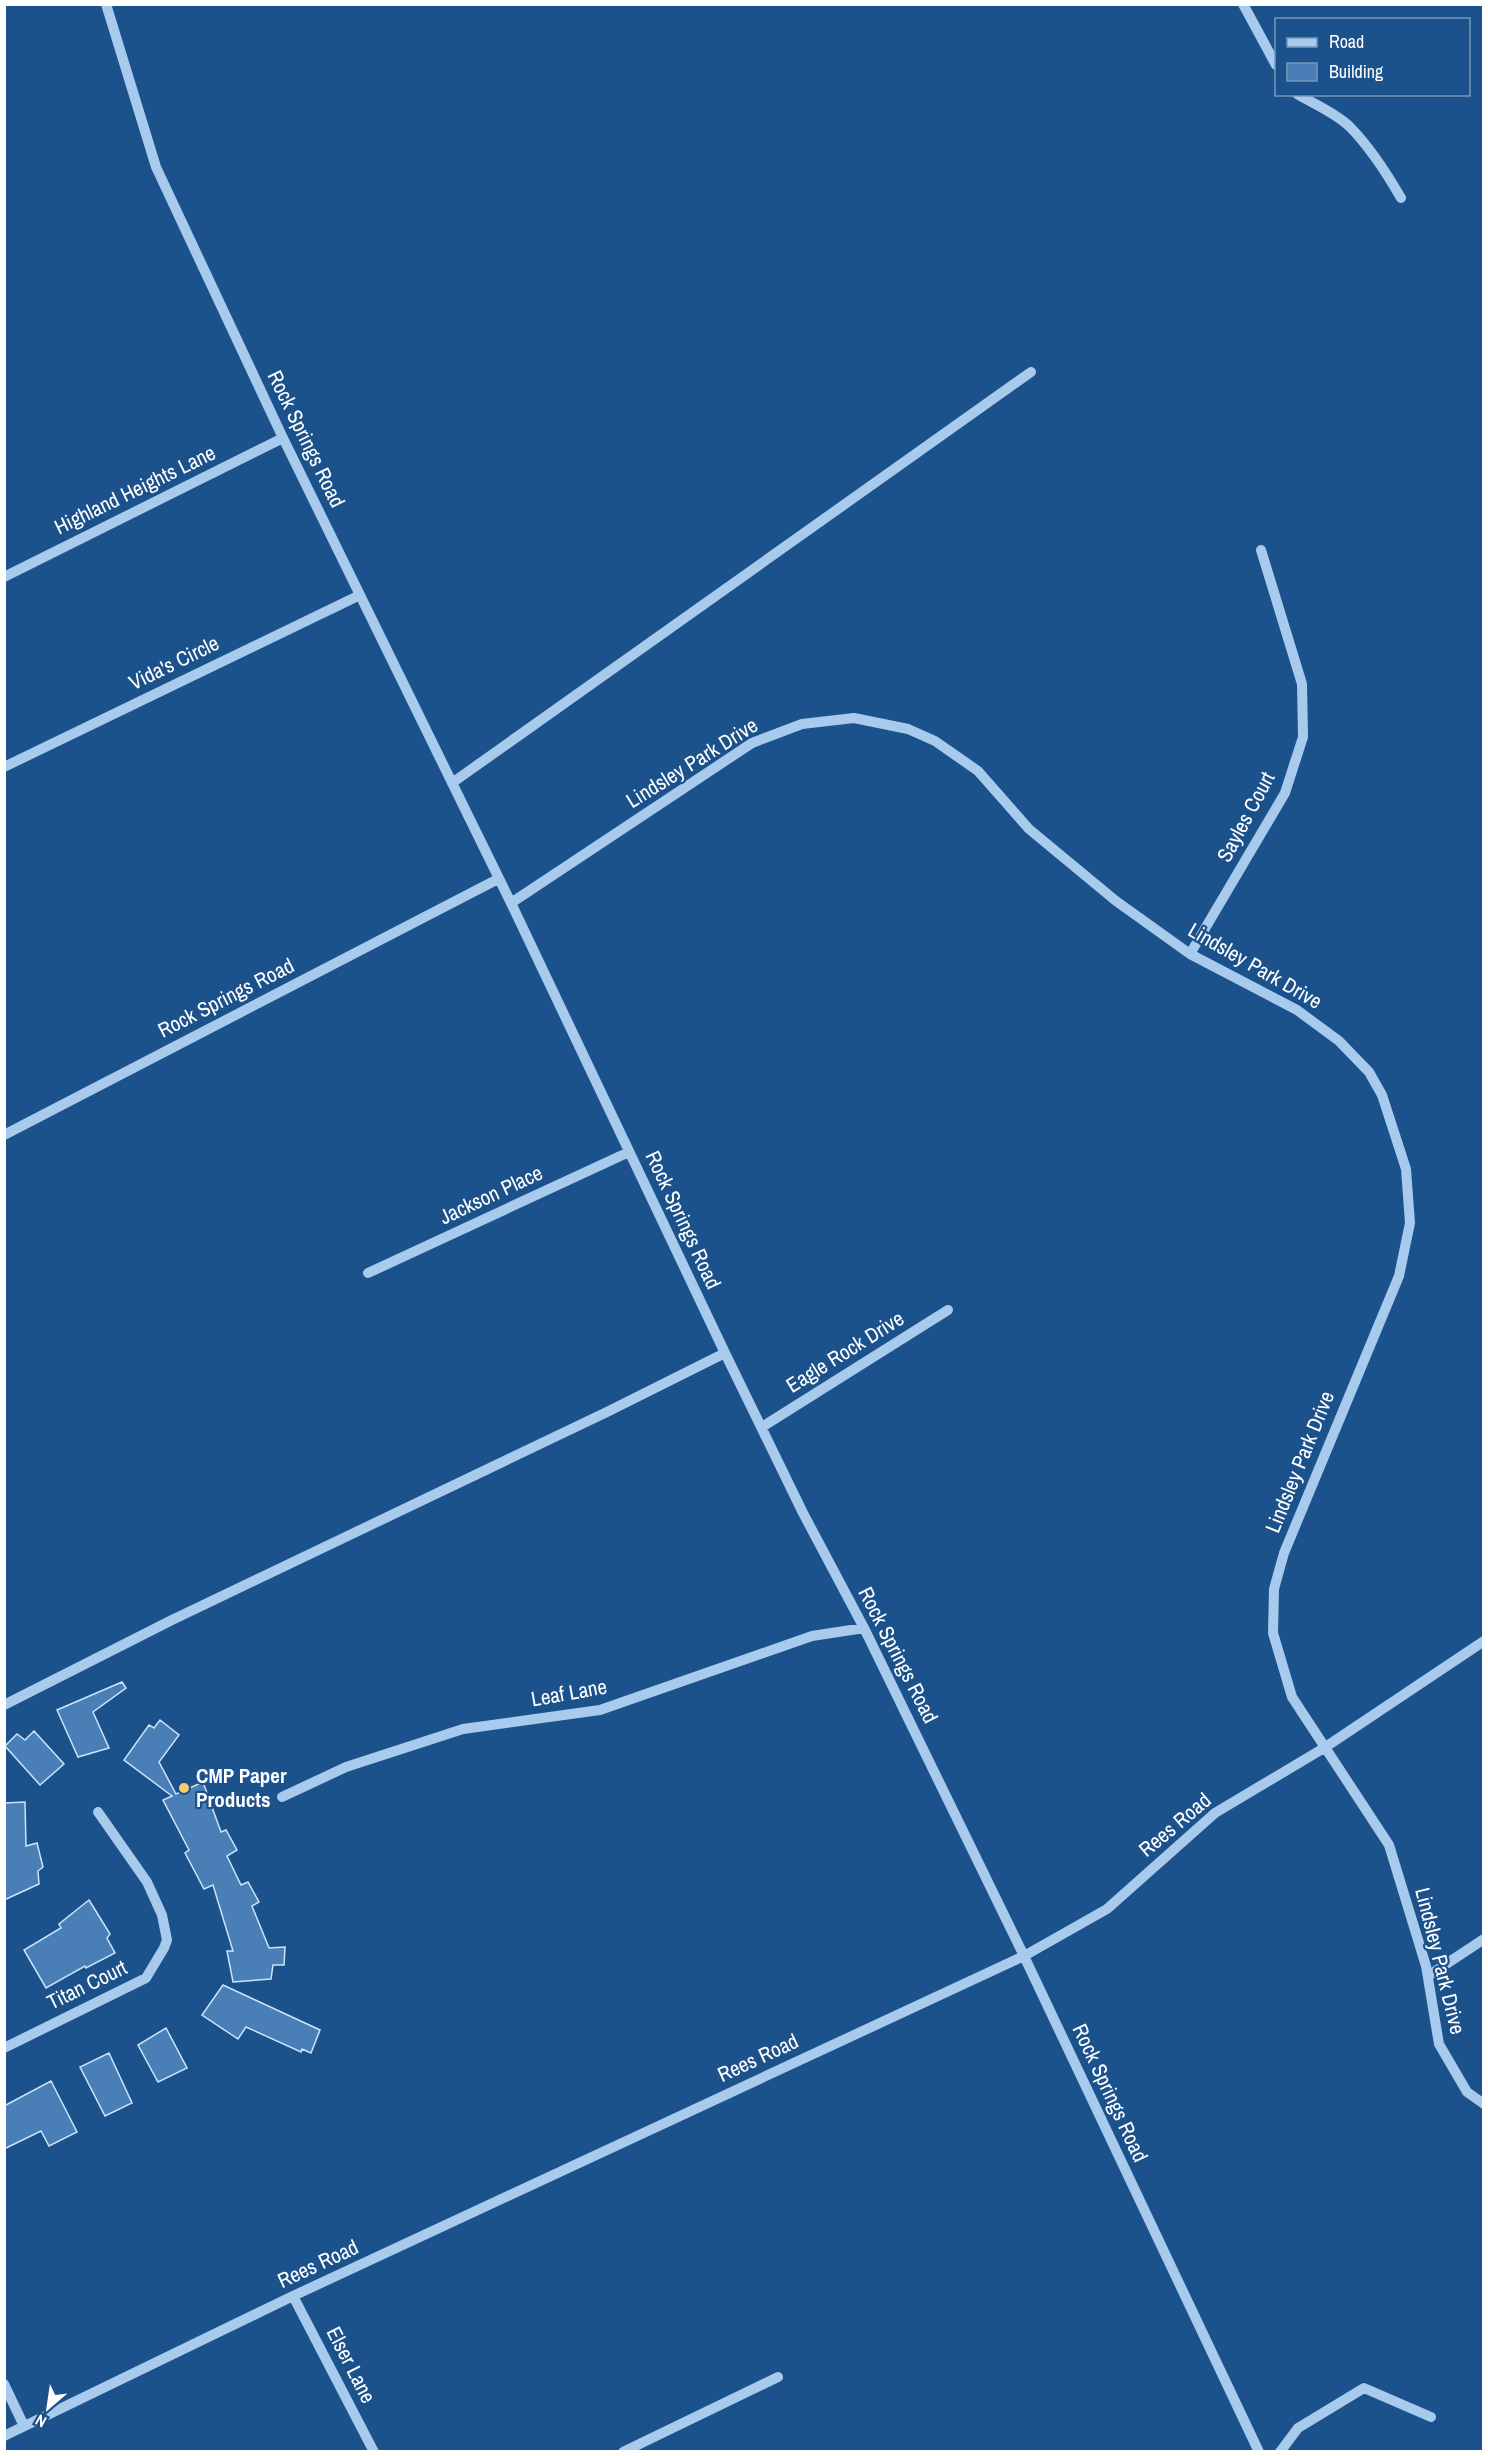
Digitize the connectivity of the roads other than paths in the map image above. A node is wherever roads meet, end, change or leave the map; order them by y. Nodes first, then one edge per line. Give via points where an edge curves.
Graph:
1 (106, 4) edge
2 (1243, 4) edge
3 (1275, 63) edge
4 (1301, 96) edge
5 (1401, 198) dead end
6 (1031, 372) dead end
7 (283, 438) junction
8 (1261, 550) dead end
9 (4, 577) edge
10 (360, 595) junction
11 (4, 767) edge
12 (452, 783) junction
13 (498, 879) junction
14 (511, 903) junction
15 (1191, 954) junction
16 (4, 1135) edge
17 (629, 1152) junction
18 (368, 1273) dead end
19 (948, 1310) dead end
20 (724, 1353) junction
21 (762, 1427) junction
22 (864, 1628) junction
23 (1484, 1641) edge
24 (4, 1704) edge
25 (1324, 1748) junction
26 (282, 1797) dead end
27 (98, 1812) dead end
28 (1484, 1939) edge
29 (1024, 1956) junction
30 (1428, 1976) junction
31 (4, 2048) edge
32 (1484, 2104) edge
33 (293, 2296) junction
34 (778, 2377) dead end
35 (4, 2384) edge
36 (1431, 2416) dead end
37 (24, 2426) junction
38 (4, 2436) edge
39 (374, 2451) edge
40 (624, 2451) edge
41 (1259, 2451) edge
42 (1280, 2451) edge

1 - 7 street, Rock Springs Road via 156,167
2 - 3 street
4 - 5 street via 1348,126 1383,167
6 - 12 street
7 - 9 street, Highland Heights Lane
7 - 10 street, Rock Springs Road
8 - 15 street, Sayles Court via 1302,684 1303,737 1285,793
10 - 11 street, Vida's Circle
10 - 12 street, Rock Springs Road
12 - 13 street, Rock Springs Road
13 - 14 street, Rock Springs Road
13 - 16 street, Rock Springs Road
14 - 15 street, Lindsley Park Drive via 752,743 802,724 854,718 908,729 935,741 978,771 1029,829 1116,901
14 - 17 street, Rock Springs Road
15 - 25 street, Lindsley Park Drive via 1297,1010 1340,1041 1369,1072 1382,1095 1406,1169 1410,1223 1399,1275 1284,1553 1274,1589 1273,1633 1292,1697
17 - 18 street, Jackson Place
17 - 20 street, Rock Springs Road
19 - 21 street, Eagle Rock Drive
20 - 21 street, Rock Springs Road
20 - 24 street
21 - 22 street, Rock Springs Road
22 - 26 street, Leaf Lane via 812,1636 600,1710 462,1729 345,1767
22 - 29 street, Rock Springs Road
23 - 25 street, Rees Road
25 - 29 street, Rees Road via 1215,1813 1107,1909
25 - 30 street, Lindsley Park Drive via 1389,1845
27 - 31 street, Titan Court via 147,1882 162,1916 167,1940 164,1948 146,1978
28 - 30 street
29 - 33 street, Rees Road
29 - 41 street, Rock Springs Road
30 - 32 street, Lindsley Park Drive via 1439,2044 1467,2092
33 - 37 street, Rees Road
33 - 39 street, Elser Lane
34 - 40 street
35 - 37 street
36 - 42 street via 1364,2388 1298,2428
37 - 38 street, Rees Road

